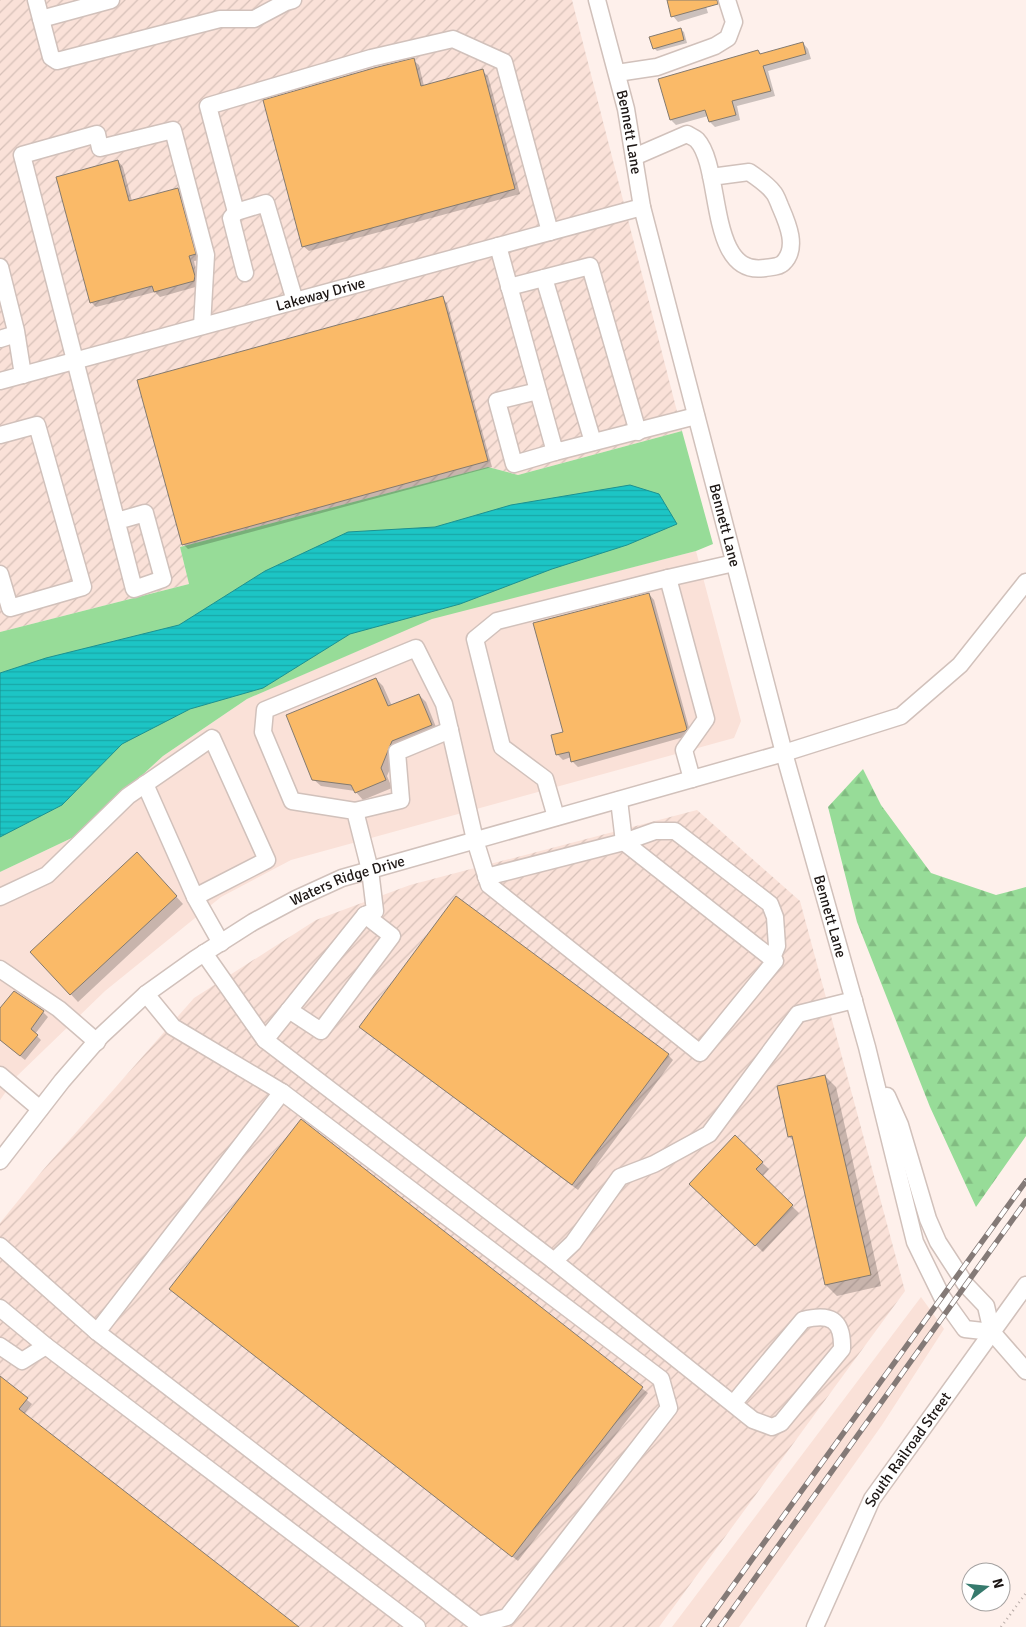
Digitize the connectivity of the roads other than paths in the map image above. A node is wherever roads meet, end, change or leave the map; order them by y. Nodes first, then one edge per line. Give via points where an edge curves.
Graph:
1 (36, 0) edge
2 (112, 0) edge
3 (293, 0) edge
4 (597, 0) edge
5 (727, 0) edge
6 (41, 19) junction
7 (617, 73) junction
8 (634, 157) junction
9 (711, 178) junction
10 (642, 207) junction
11 (236, 212) junction
12 (550, 232) junction
13 (498, 246) junction
14 (0, 267) edge
15 (245, 273) dead end
16 (544, 278) junction
17 (509, 287) junction
18 (295, 301) junction
19 (202, 326) junction
20 (16, 334) junction
21 (0, 338) edge
22 (76, 360) junction
23 (23, 374) junction
24 (0, 381) edge
25 (538, 391) junction
26 (696, 416) junction
27 (638, 432) junction
28 (0, 435) edge
29 (593, 442) junction
30 (555, 452) junction
31 (117, 521) dead end
32 (734, 563) junction
33 (0, 574) edge
34 (668, 578) junction
35 (1026, 582) edge
36 (5, 609) edge
37 (450, 730) junction
38 (784, 753) junction
39 (692, 779) junction
40 (145, 784) junction
41 (618, 800) junction
42 (355, 811) junction
43 (556, 818) junction
44 (475, 840) junction
45 (624, 842) junction
46 (370, 870) junction
47 (486, 877) junction
48 (0, 897) edge
49 (195, 897) junction
50 (365, 915) junction
51 (221, 943) junction
52 (204, 953) junction
53 (772, 958) junction
54 (0, 969) edge
55 (146, 994) junction
56 (854, 1000) junction
57 (289, 1010) junction
58 (265, 1040) junction
59 (96, 1042) junction
60 (867, 1048) junction
61 (0, 1075) edge
62 (282, 1092) junction
63 (40, 1109) junction
64 (0, 1162) edge
65 (0, 1246) edge
66 (554, 1261) junction
67 (1026, 1285) edge
68 (0, 1308) edge
69 (97, 1332) junction
70 (992, 1332) junction
71 (0, 1346) edge
72 (46, 1346) junction
73 (1026, 1371) edge
74 (733, 1404) junction
75 (417, 1627) edge
76 (815, 1627) edge

1 - 6 street
2 - 6 street
3 - 6 street via 254,19 220,19 57,61 52,57
4 - 7 street, Bennett Lane
5 - 7 street via 734,22 728,38 657,67
7 - 8 street, Bennett Lane
8 - 9 street via 687,134 697,140
8 - 10 street, Bennett Lane
9 - 9 street via 722,233 733,255 745,266 760,269 781,265 788,258 791,246 789,229 774,192 749,172
10 - 12 street, Lakeway Drive
10 - 26 street, Bennett Lane
11 - 12 street via 208,106 372,58 454,40 504,62
11 - 15 street via 231,218
11 - 18 street via 266,203
12 - 13 street, Lakeway Drive
13 - 17 street
13 - 18 street, Lakeway Drive
14 - 20 street
16 - 17 street
16 - 27 street via 590,266
16 - 29 street
17 - 25 street
18 - 19 street, Lakeway Drive
19 - 22 street, Lakeway Drive
19 - 22 street via 206,255 173,130 100,148 97,134 22,155
20 - 21 street
20 - 23 street
22 - 23 street, Lakeway Drive
22 - 31 street
23 - 24 street, Lakeway Drive
25 - 30 street
25 - 30 street via 497,401 514,464
26 - 27 street
26 - 32 street, Bennett Lane
27 - 29 street
28 - 36 street via 37,425 83,587
29 - 30 street
32 - 34 street
32 - 38 street, Bennett Lane
33 - 36 street
34 - 39 street via 706,719 684,750
34 - 43 street via 498,621 475,639 502,747 545,779
35 - 38 street, Waters Ridge Drive via 960,665 901,716
37 - 42 street via 397,752 400,800
37 - 42 street via 444,704 416,648 265,710 263,732 292,801
37 - 44 street
38 - 39 street, Waters Ridge Drive
38 - 56 street, Bennett Lane
39 - 41 street, Waters Ridge Drive
40 - 48 street via 128,796 47,875
40 - 49 street
40 - 49 street via 212,738 267,860
41 - 43 street, Waters Ridge Drive
41 - 45 street
42 - 46 street
43 - 44 street, Waters Ridge Drive
44 - 46 street, Waters Ridge Drive
44 - 47 street
45 - 47 street
45 - 53 street
45 - 53 street via 655,831 675,831 770,904 775,917 777,946
46 - 50 street via 375,911
46 - 51 street, Waters Ridge Drive via 342,878 296,899
47 - 53 street via 489,885 700,1053 775,961
49 - 51 street
50 - 57 street
50 - 57 street via 392,936 321,1031
51 - 52 street, Waters Ridge Drive
52 - 55 street, Waters Ridge Drive
52 - 58 street
54 - 59 street via 59,1010
55 - 59 street, Waters Ridge Drive
55 - 62 street via 172,1027
56 - 60 street, Bennett Lane
56 - 66 street via 798,1014 709,1134 654,1164 620,1177 573,1243
57 - 58 street
58 - 66 street
59 - 63 street, Waters Ridge Drive
60 - 70 street, Bennett Lane via 900,1125 938,1242 966,1285 986,1306
60 - 70 street, Bennett Lane via 915,1242 942,1298 965,1329
61 - 63 street
62 - 69 street
62 - 69 street via 661,1379 669,1408 507,1616 479,1625
63 - 64 street, Waters Ridge Drive
65 - 69 street
66 - 74 street
67 - 70 street, South Railroad Street
68 - 72 street
70 - 73 street, Bennett Lane
70 - 76 street, South Railroad Street via 872,1498
71 - 72 street via 22,1361
72 - 75 street
74 - 74 street via 753,1420 772,1427 781,1423 842,1348 842,1336 836,1323 825,1316 803,1320

